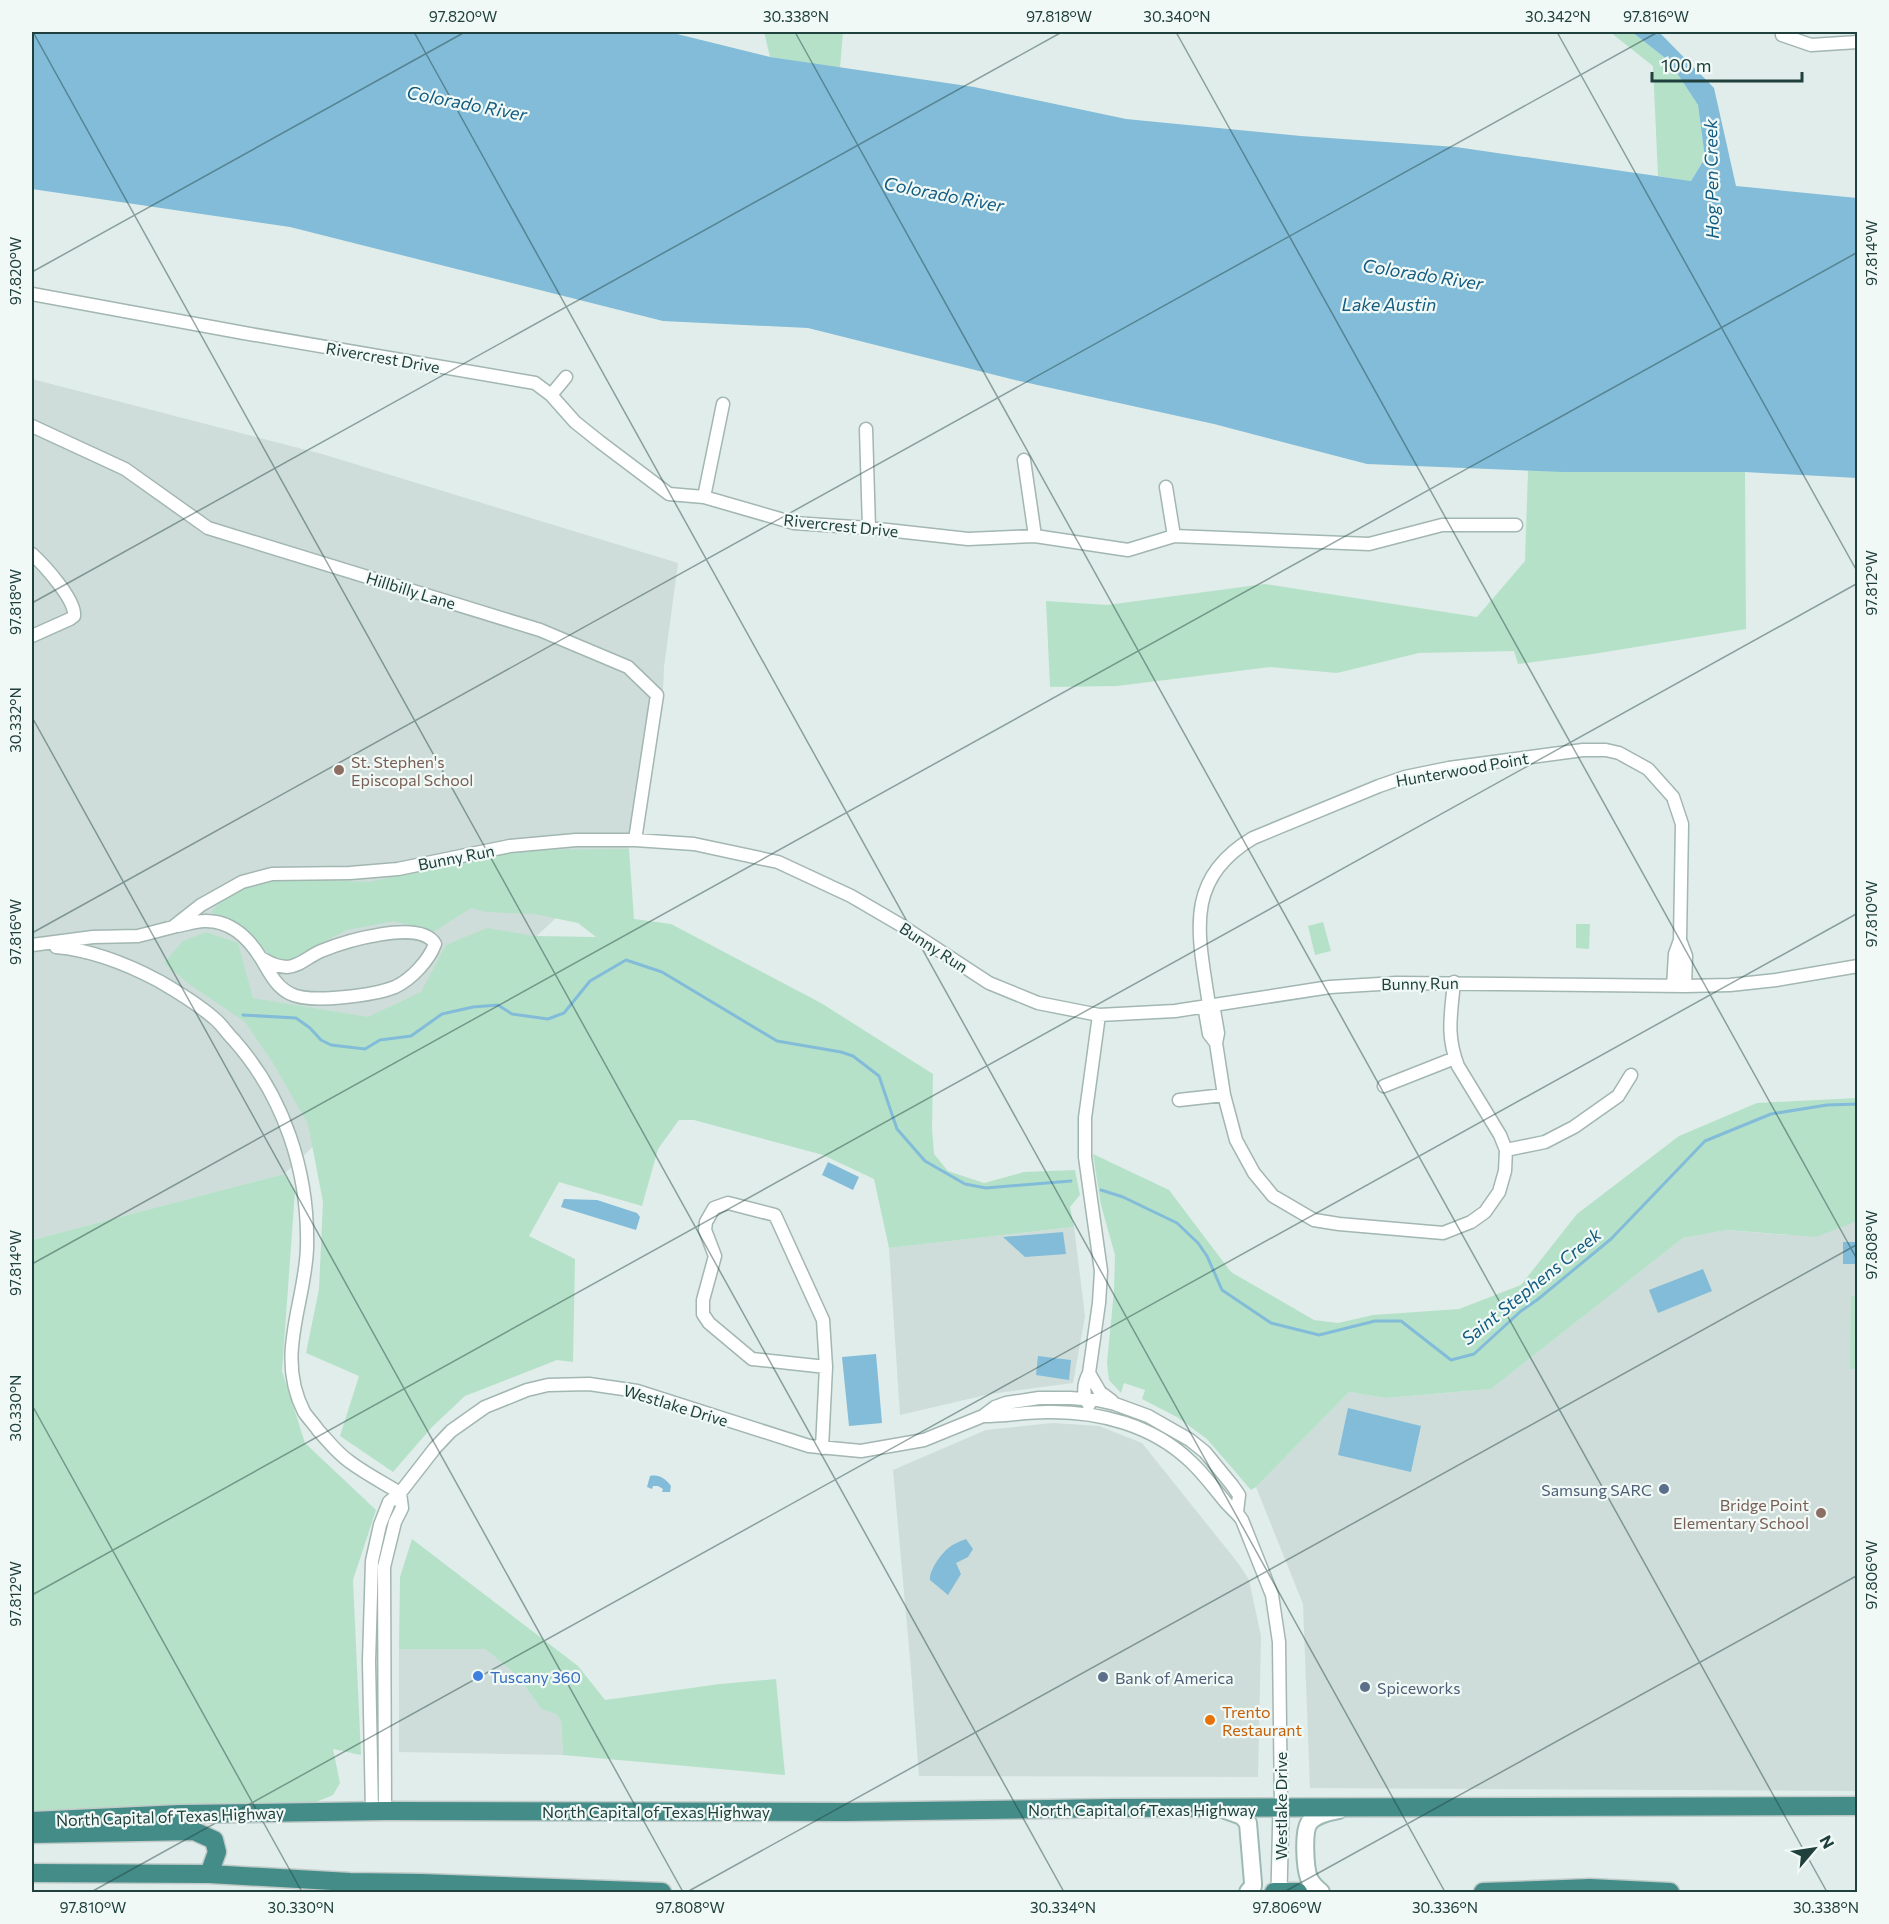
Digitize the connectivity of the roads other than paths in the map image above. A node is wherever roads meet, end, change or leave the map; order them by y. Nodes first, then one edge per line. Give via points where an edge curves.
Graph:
1 (1782, 35) dead end
2 (1857, 42) edge
3 (32, 294) edge
4 (566, 377) dead end
5 (551, 395) junction
6 (723, 404) dead end
7 (32, 426) edge
8 (866, 429) dead end
9 (1024, 460) dead end
10 (1166, 487) dead end
11 (705, 497) junction
12 (1516, 525) dead end
13 (869, 528) junction
14 (1035, 536) junction
15 (1174, 536) junction
16 (32, 554) edge
17 (32, 636) edge
18 (635, 840) junction
19 (173, 927) junction
20 (33, 945) edge
21 (261, 958) junction
22 (1857, 966) edge
23 (1454, 982) junction
24 (1679, 986) junction
25 (1209, 1005) junction
26 (1099, 1015) junction
27 (1455, 1058) junction
28 (1631, 1075) dead end
29 (1384, 1086) dead end
30 (1224, 1095) junction
31 (1179, 1100) dead end
32 (1506, 1150) junction
33 (826, 1367) junction
34 (1089, 1373) junction
35 (1085, 1399) junction
36 (1115, 1404) junction
37 (1098, 1415) junction
38 (983, 1416) junction
39 (822, 1448) junction
40 (400, 1493) junction
41 (1237, 1512) junction
42 (1857, 1806) edge
43 (1221, 1808) junction
44 (1281, 1808) junction
45 (1352, 1808) junction
46 (378, 1811) junction
47 (32, 1821) edge
48 (32, 1833) edge
49 (32, 1874) edge
50 (208, 1874) junction
51 (1280, 1892) edge
52 (662, 1893) edge
53 (1248, 1893) edge
54 (1274, 1893) edge
55 (1298, 1893) edge
56 (1321, 1893) edge
57 (1483, 1893) edge
58 (1670, 1893) edge

1 - 2 street via 1811,45
3 - 5 street, Rivercrest Drive via 535,383
4 - 5 street
5 - 11 street, Rivercrest Drive via 575,422 669,494
6 - 11 street
7 - 18 street, Hillbilly Lane via 125,469 208,528 540,630 628,667 657,695
8 - 13 street
9 - 14 street
10 - 15 street
11 - 13 street, Rivercrest Drive via 794,523
12 - 15 street, Rivercrest Drive via 1442,525 1369,544
13 - 14 street, Rivercrest Drive via 968,539
14 - 15 street, Rivercrest Drive via 1128,550
16 - 17 street via 75,610 70,619
18 - 19 street, Bunny Run via 510,846 398,869 272,874 242,882 201,905
18 - 26 street, Bunny Run via 694,844 778,862 852,896 989,983 1038,1003
19 - 20 street, Bunny Run via 138,936
19 - 21 street via 204,921 232,926
20 - 40 street via 68,948 136,968 181,994 215,1020 265,1082 297,1156 307,1206 304,1280 290,1358 295,1386 305,1413 348,1462
21 - 21 street via 280,987 293,995 336,998 397,986 417,971 435,944 433,939 414,933 388,932 319,952 289,967
22 - 24 street, Bunny Run via 1776,980
23 - 24 street, Bunny Run
23 - 25 street, Bunny Run via 1330,987
23 - 27 street via 1449,1035
24 - 25 street, Hunterwood Point via 1674,954 1680,940 1682,824 1673,797 1648,769 1619,753 1583,750 1405,777 1246,842 1225,858 1205,888 1200,906 1199,932
25 - 26 street, Bunny Run
25 - 30 street, Hunterwood Point via 1214,1010 1218,1033
26 - 34 street via 1085,1118 1085,1157 1101,1271
27 - 29 street
27 - 32 street
28 - 32 street via 1618,1096 1574,1127 1545,1142
30 - 31 street
30 - 32 street, Hunterwood Point via 1236,1140 1254,1173 1273,1196 1314,1220 1443,1233 1457,1229 1485,1212 1499,1192
33 - 33 street via 823,1320 775,1215 728,1203 714,1208 705,1230 715,1257 703,1300 703,1314 709,1323 752,1359
33 - 39 street
34 - 35 street
34 - 36 street via 1100,1392
35 - 36 street, Westlake Drive
35 - 37 street
35 - 38 street, Westlake Drive via 1039,1398 1006,1403
36 - 41 street, Westlake Drive via 1163,1423 1205,1452 1239,1495
37 - 38 street, Westlake Drive via 1048,1412
37 - 41 street, Westlake Drive via 1141,1429 1174,1447
38 - 39 street, Westlake Drive via 924,1440 892,1447 861,1451
39 - 40 street, Westlake Drive via 637,1390 589,1384 548,1385 476,1412 443,1440
40 - 46 street, Westlake Drive via 402,1508 384,1567
41 - 44 street, Westlake Drive via 1272,1595 1279,1642
42 - 45 highway, North Capital of Texas Highway
43 - 44 highway, North Capital of Texas Highway
43 - 46 highway, North Capital of Texas Highway
43 - 53 main road via 1242,1816 1248,1823 1253,1886
44 - 45 highway, North Capital of Texas Highway
44 - 51 street, Westlake Drive
45 - 56 main road via 1324,1814 1308,1824 1305,1840 1309,1877
46 - 47 highway, North Capital of Texas Highway
48 - 50 highway via 194,1831 214,1840 217,1852
49 - 50 highway
50 - 52 highway
51 - 54 highway
51 - 55 highway
57 - 58 highway via 1590,1888

